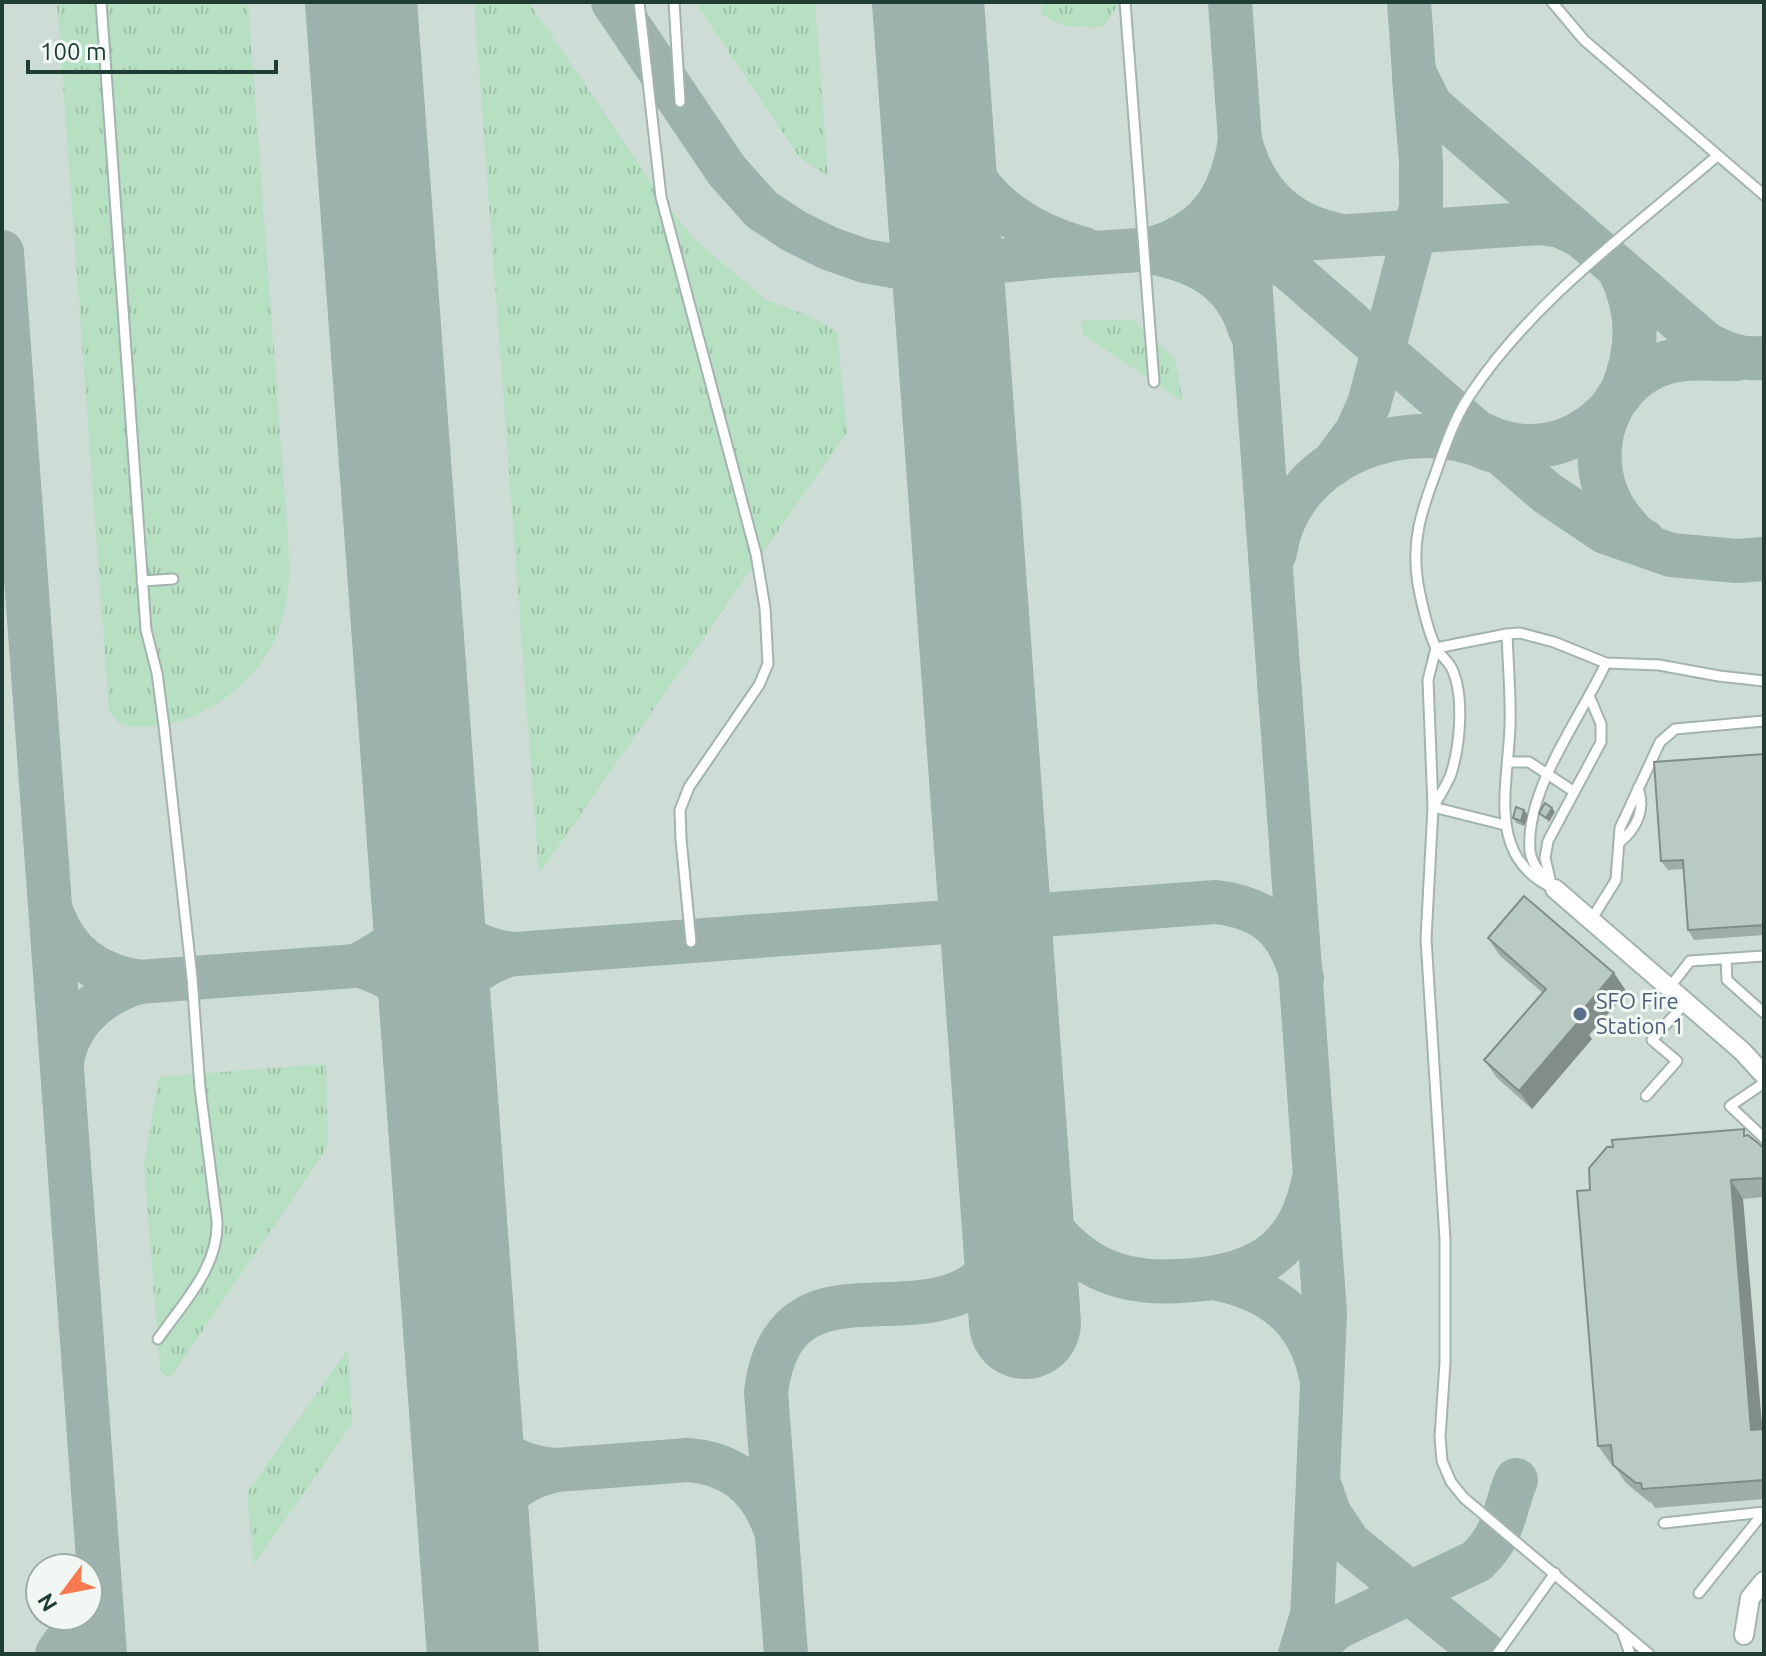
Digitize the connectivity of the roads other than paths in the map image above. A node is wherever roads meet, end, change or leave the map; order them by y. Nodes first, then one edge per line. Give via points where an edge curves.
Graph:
1 (101, 2) edge
2 (639, 2) edge
3 (674, 2) edge
4 (1125, 2) edge
5 (1552, 2) edge
6 (680, 102) dead end
7 (1717, 156) junction
8 (1764, 195) edge
9 (1154, 382) dead end
10 (173, 579) dead end
11 (142, 581) junction
12 (1507, 634) junction
13 (1436, 648) junction
14 (1606, 663) junction
15 (1764, 681) edge
16 (1590, 698) junction
17 (1764, 721) edge
18 (1508, 762) junction
19 (1547, 772) junction
20 (1573, 791) junction
21 (1433, 807) junction
22 (1505, 825) junction
23 (1555, 889) junction
24 (1591, 920) junction
25 (691, 942) dead end
26 (1764, 956) edge
27 (1726, 959) junction
28 (1669, 988) junction
29 (1686, 1002) junction
30 (1764, 1013) edge
31 (1764, 1075) edge
32 (1764, 1083) edge
33 (1646, 1096) dead end
34 (1764, 1138) edge
35 (158, 1339) dead end
36 (1764, 1512) edge
37 (1664, 1523) dead end
38 (1555, 1573) junction
39 (1764, 1581) edge
40 (1699, 1593) dead end
41 (1623, 1633) junction
42 (1744, 1635) dead end
43 (1497, 1654) edge
44 (1630, 1654) edge
45 (1649, 1654) edge

1 - 11 lane
2 - 25 lane via 661,197 756,554 765,608 768,664 689,787 680,810
3 - 6 lane
4 - 9 lane
5 - 7 lane via 1584,40
7 - 8 lane
7 - 13 lane via 1546,303 1504,347 1469,397 1449,436 1415,545 1418,582
10 - 11 lane
11 - 35 lane via 164,726 218,1237 206,1270
12 - 13 lane
12 - 14 lane via 1536,636
12 - 18 lane
13 - 21 lane via 1428,680
13 - 21 lane via 1451,668 1459,714 1450,777
14 - 15 lane via 1659,665
14 - 16 lane
16 - 19 lane
16 - 20 lane via 1601,724 1601,742
17 - 24 lane via 1675,729 1660,742 1620,828 1616,880
18 - 19 lane via 1529,762
18 - 22 lane
19 - 20 lane
19 - 23 lane via 1533,817 1530,850 1537,869
20 - 23 lane via 1548,841 1547,872
21 - 22 lane
21 - 38 lane via 1426,939 1445,1239 1442,1461 1464,1498
22 - 23 lane via 1521,866
23 - 24 street
24 - 28 street
26 - 27 lane
27 - 28 lane via 1690,961
27 - 30 lane via 1727,980
28 - 29 street
29 - 31 street
29 - 33 lane via 1652,1040 1677,1061
32 - 34 lane via 1730,1106
36 - 37 lane
36 - 40 lane
38 - 41 lane
38 - 43 lane
39 - 42 street via 1750,1598
41 - 44 lane
41 - 45 lane

